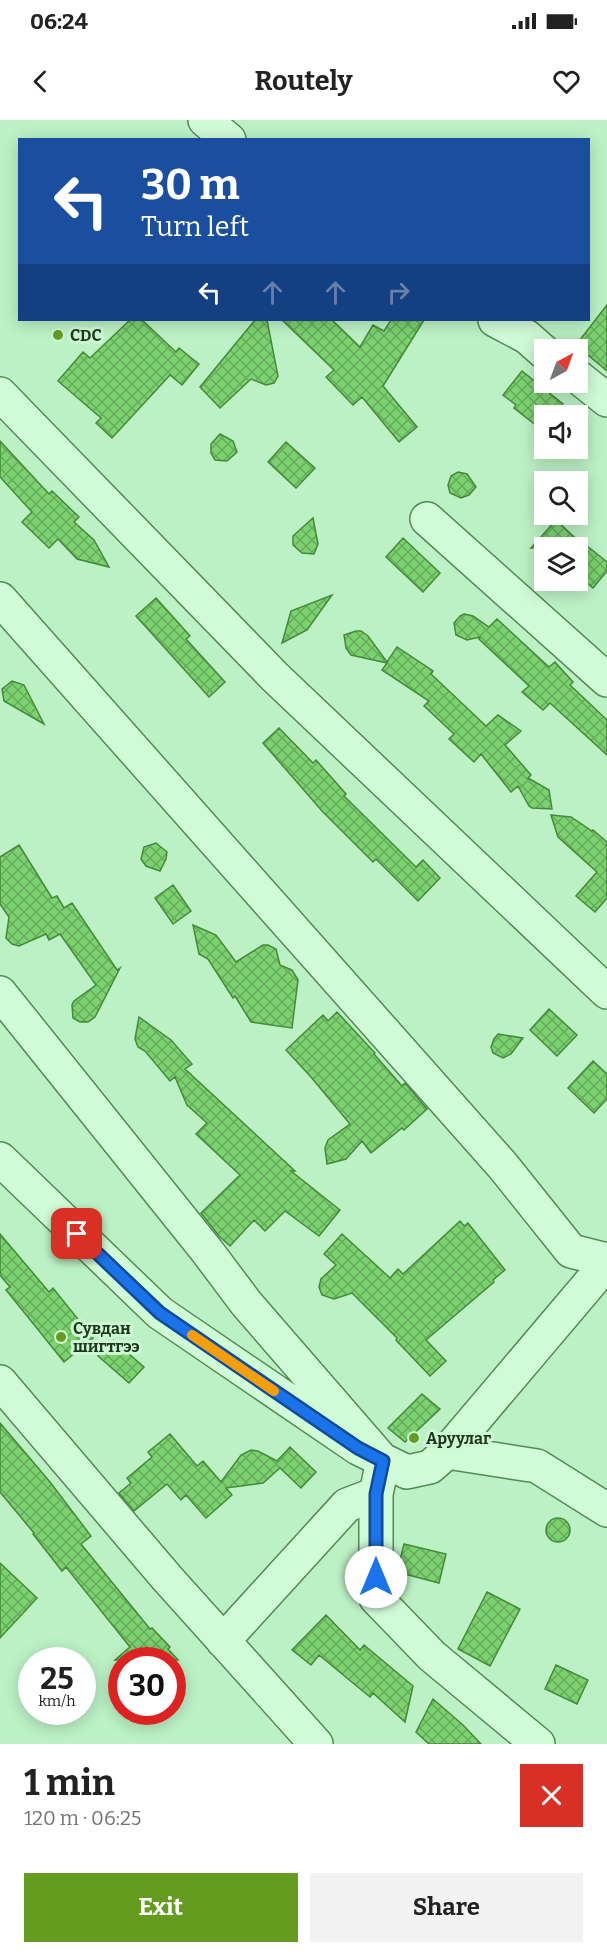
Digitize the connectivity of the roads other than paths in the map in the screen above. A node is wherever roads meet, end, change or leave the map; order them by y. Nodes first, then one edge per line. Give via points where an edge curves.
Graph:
1 (205, 120) edge
2 (227, 138) edge
3 (497, 321) edge
4 (534, 344) edge
5 (588, 385) edge
6 (0, 394) edge
7 (607, 400) edge
8 (427, 519) dead end
9 (0, 599) edge
10 (607, 680) edge
11 (607, 992) edge
12 (0, 993) edge
13 (0, 1159) edge
14 (607, 1261) edge
15 (0, 1382) edge
16 (447, 1452) junction
17 (383, 1461) junction
18 (376, 1494) junction
19 (607, 1510) edge
20 (223, 1641) junction
21 (316, 1744) edge
22 (538, 1744) edge

1 - 2 street
3 - 4 street
5 - 7 street
6 - 11 street via 275,677
8 - 10 street
9 - 14 street via 503,1166 571,1251
12 - 17 street via 246,1303
13 - 17 street via 160,1313
14 - 16 street
15 - 20 street
16 - 17 street via 430,1467 407,1472
16 - 19 street via 537,1466
17 - 18 street
18 - 20 street via 347,1505
18 - 22 street via 376,1598 432,1656
20 - 21 street

